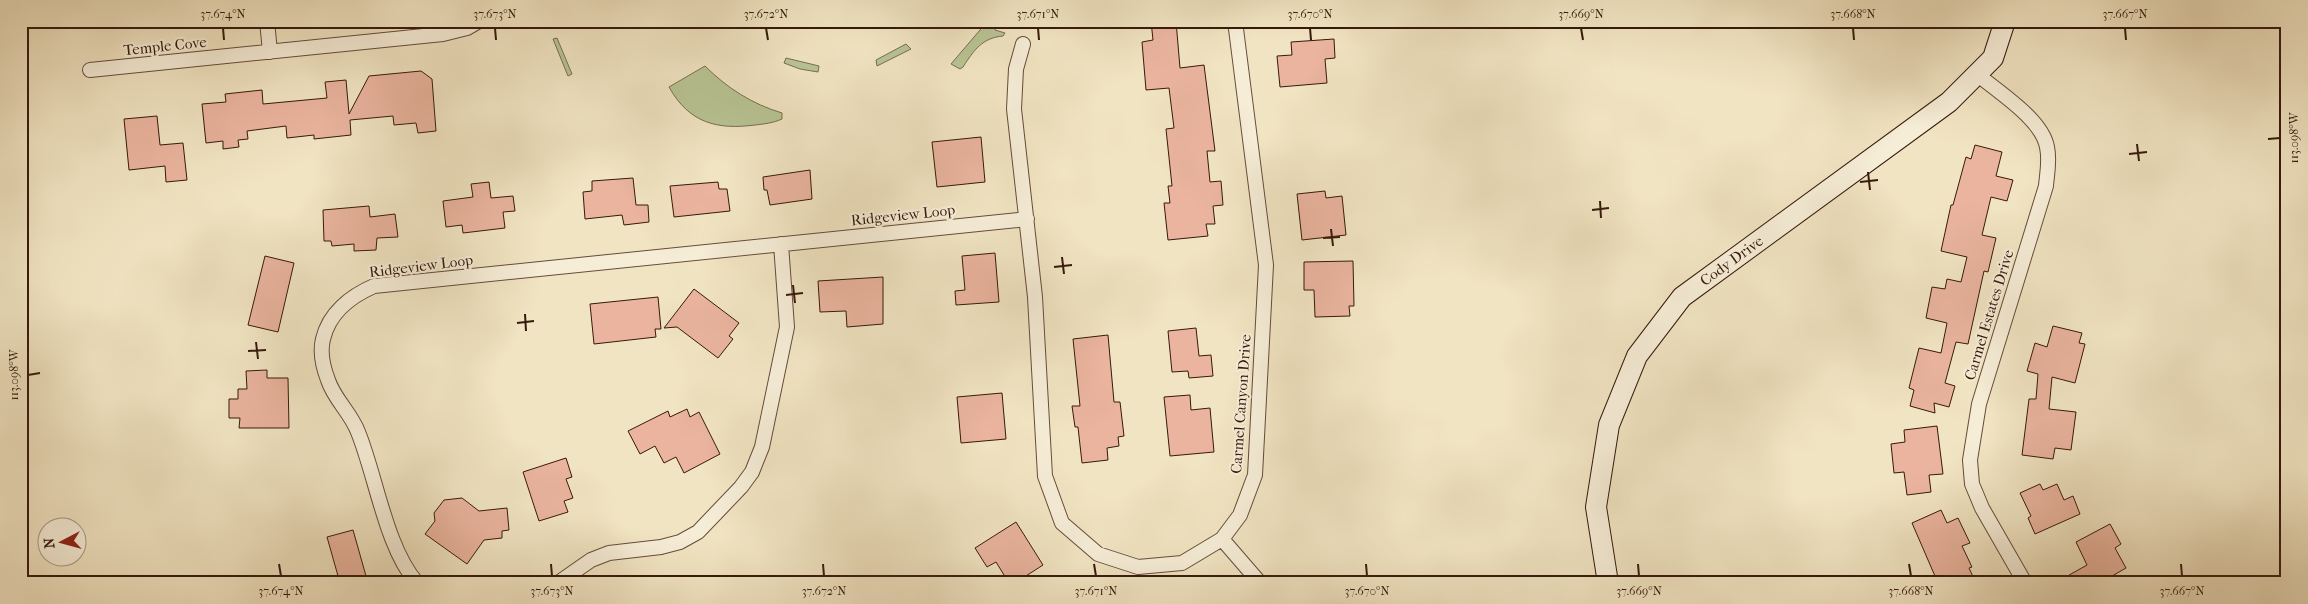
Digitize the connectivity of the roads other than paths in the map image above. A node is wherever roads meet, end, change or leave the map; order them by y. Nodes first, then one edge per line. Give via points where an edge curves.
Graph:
1 (267, 21) edge
2 (479, 21) edge
3 (1236, 21) edge
4 (2005, 21) edge
5 (1023, 44) dead end
6 (270, 52) junction
7 (90, 70) dead end
8 (1977, 74) junction
9 (1027, 219) junction
10 (781, 244) junction
11 (1222, 539) junction
12 (417, 583) edge
13 (558, 583) edge
14 (1260, 583) edge
15 (1608, 583) edge
16 (2025, 583) edge

1 - 6 street
2 - 6 street, Temple Cove via 467,28 443,34
3 - 11 street, Carmel Canyon Drive via 1266,265 1255,475 1240,515
4 - 8 street, Cody Drive via 1993,58
5 - 9 street, Carmel Canyon Drive via 1016,68 1014,109
6 - 7 street, Temple Cove
8 - 15 street, Cody Drive via 1949,102 1682,297 1637,356 1609,426 1596,507
8 - 16 street, Carmel Estates Drive via 2040,130 2047,145 2049,163 2046,186 1979,404 1970,460 1972,484 1982,508
9 - 10 street, Ridgeview Loop
9 - 11 street, Carmel Canyon Drive via 1046,476 1062,523 1098,554 1138,567 1182,563
10 - 12 street, Ridgeview Loop via 374,286 348,300 323,338 324,367 328,382 358,431 405,570
10 - 13 street via 787,327 762,447 752,472 741,488 698,532 680,542 661,547 608,553 591,560
11 - 14 street

